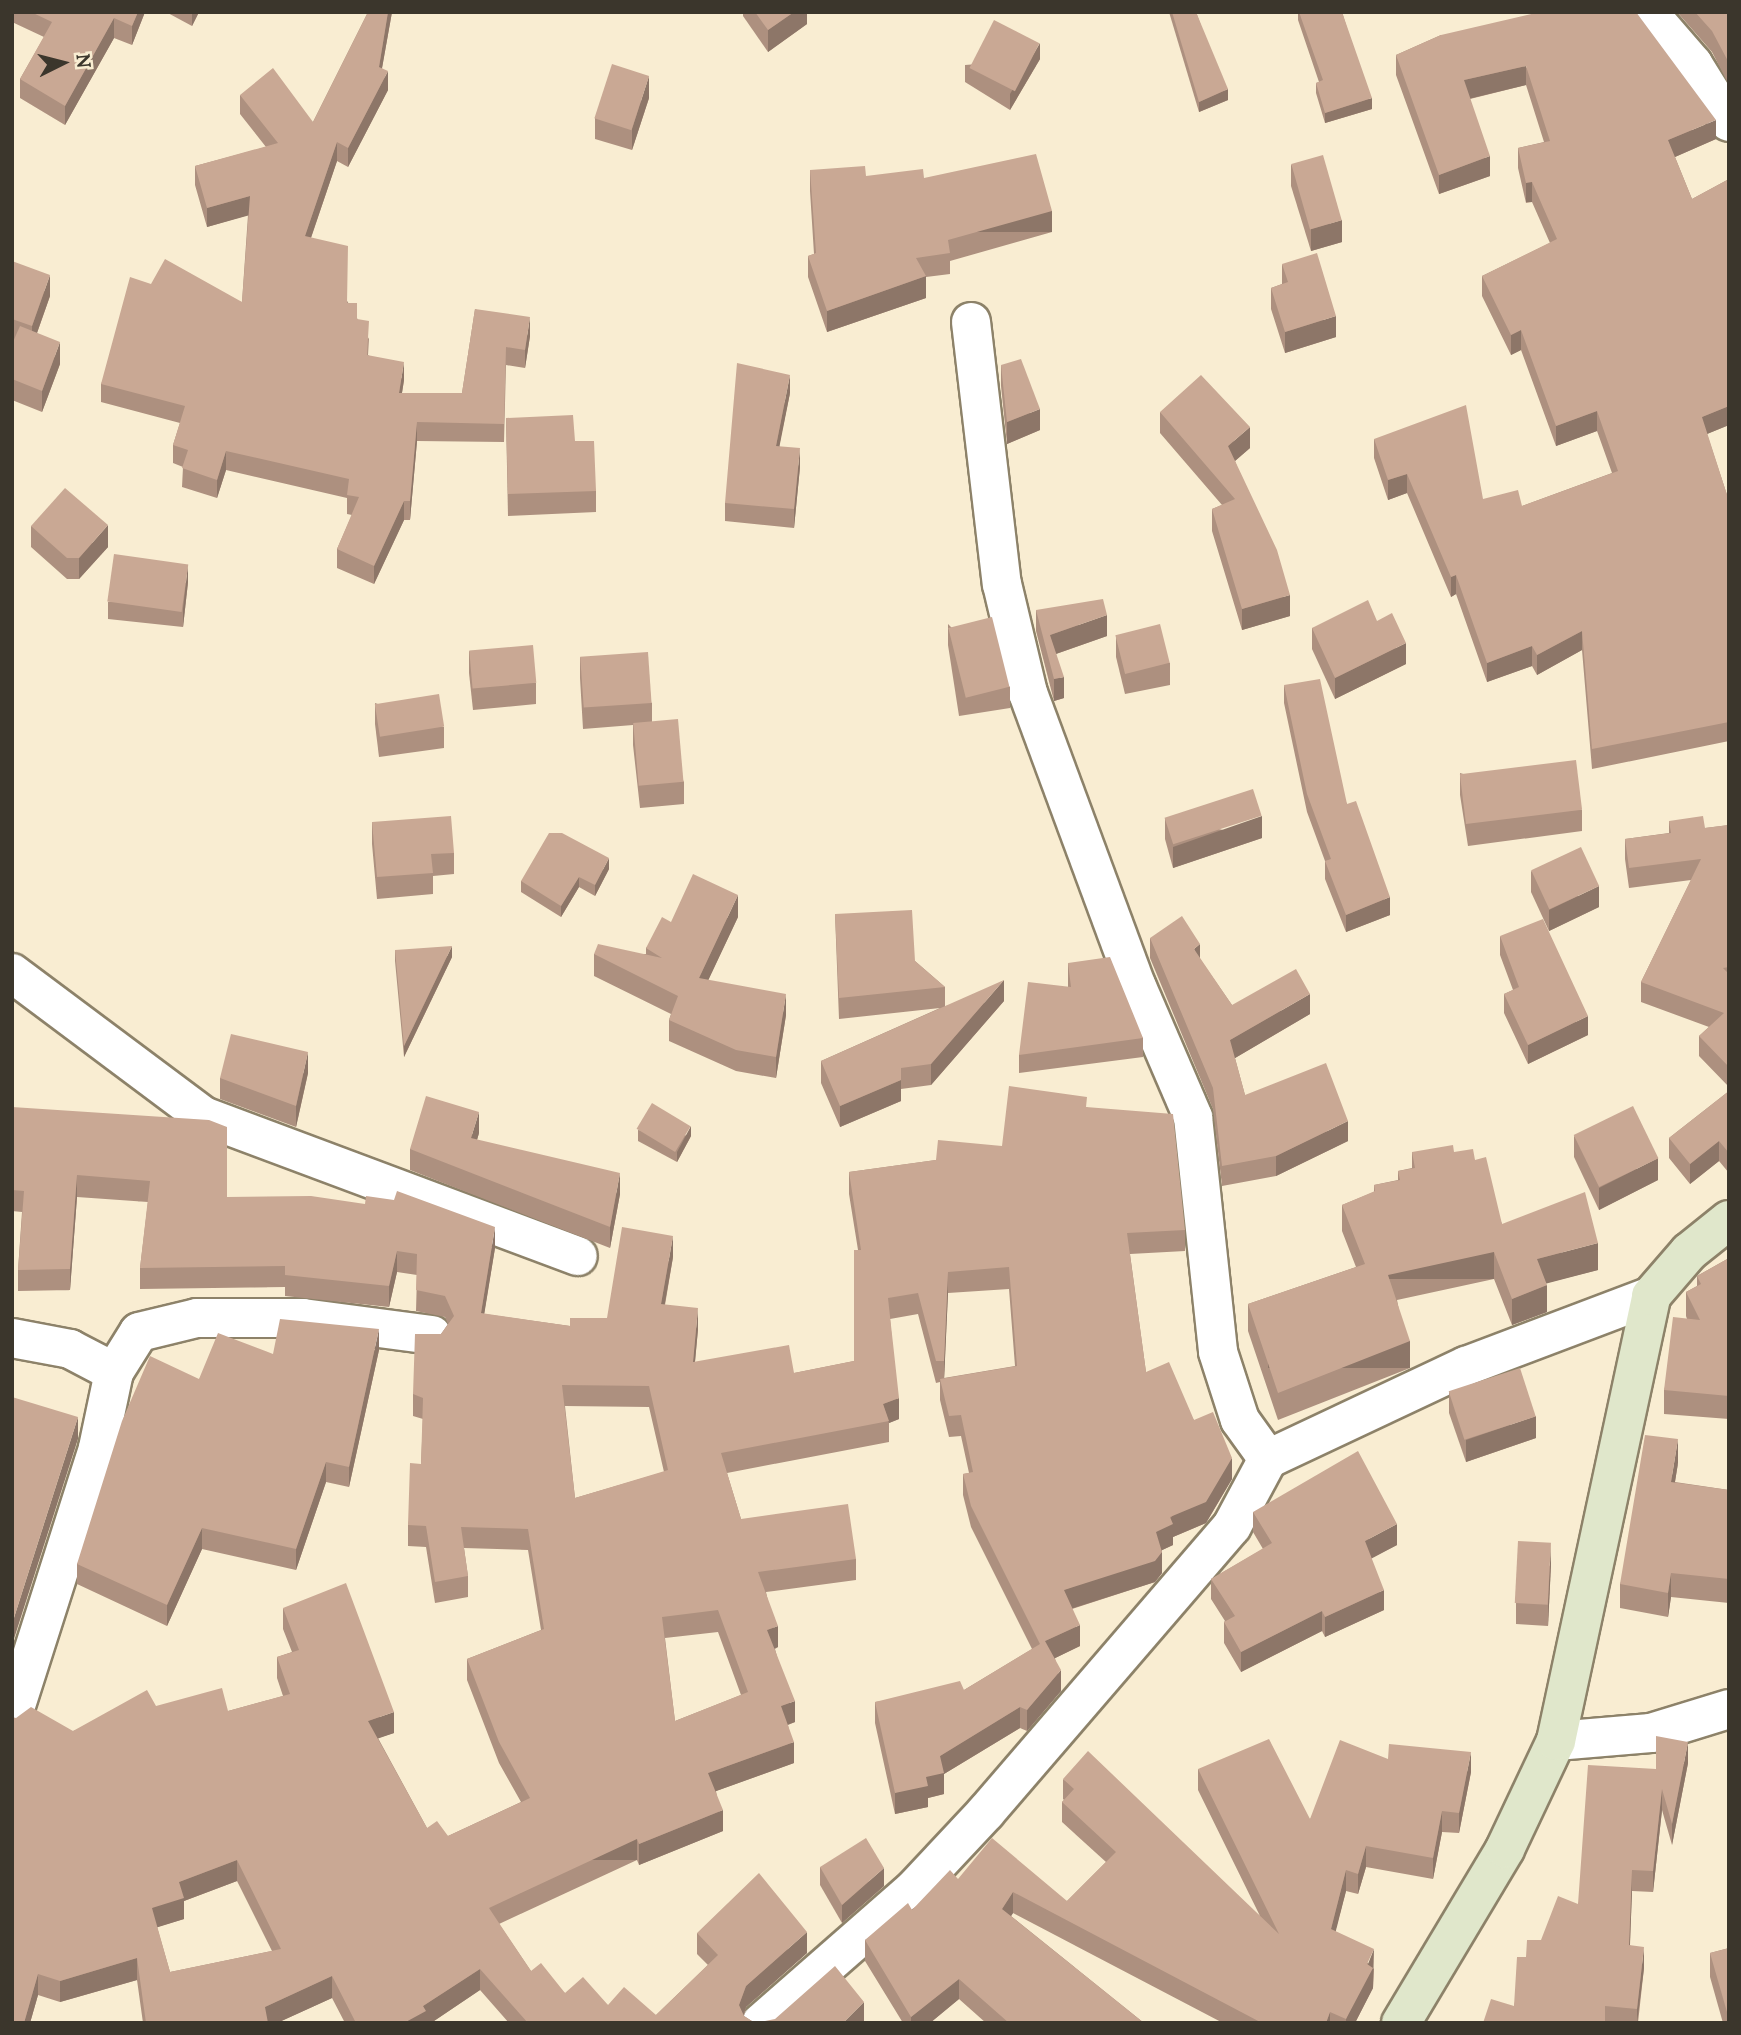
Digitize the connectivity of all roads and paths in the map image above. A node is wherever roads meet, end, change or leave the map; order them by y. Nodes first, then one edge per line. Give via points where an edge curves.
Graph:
1 (1648, 12) edge
2 (1729, 122) edge
3 (971, 322) dead end
4 (12, 973) edge
5 (1729, 1220) edge
6 (578, 1256) dead end
7 (1651, 1296) junction
8 (432, 1335) edge
9 (12, 1338) edge
10 (114, 1372) junction
11 (1268, 1459) junction
12 (1729, 1709) edge
13 (12, 1718) edge
14 (1556, 1741) junction
15 (761, 2023) edge
16 (1401, 2023) edge

1 - 2 street via 1693,64
3 - 11 street via 1002,584 1028,693 1127,963 1194,1117 1218,1352 1240,1420
4 - 6 street via 204,1116
5 - 7 main road via 1689,1252
7 - 11 street via 1466,1366
7 - 14 main road
8 - 10 street via 303,1318 197,1318 139,1332
9 - 10 street via 70,1349
10 - 13 street via 98,1448
11 - 15 street via 1232,1526 1122,1646 986,1812 915,1889
12 - 14 street via 1651,1733
14 - 16 main road via 1498,1860

